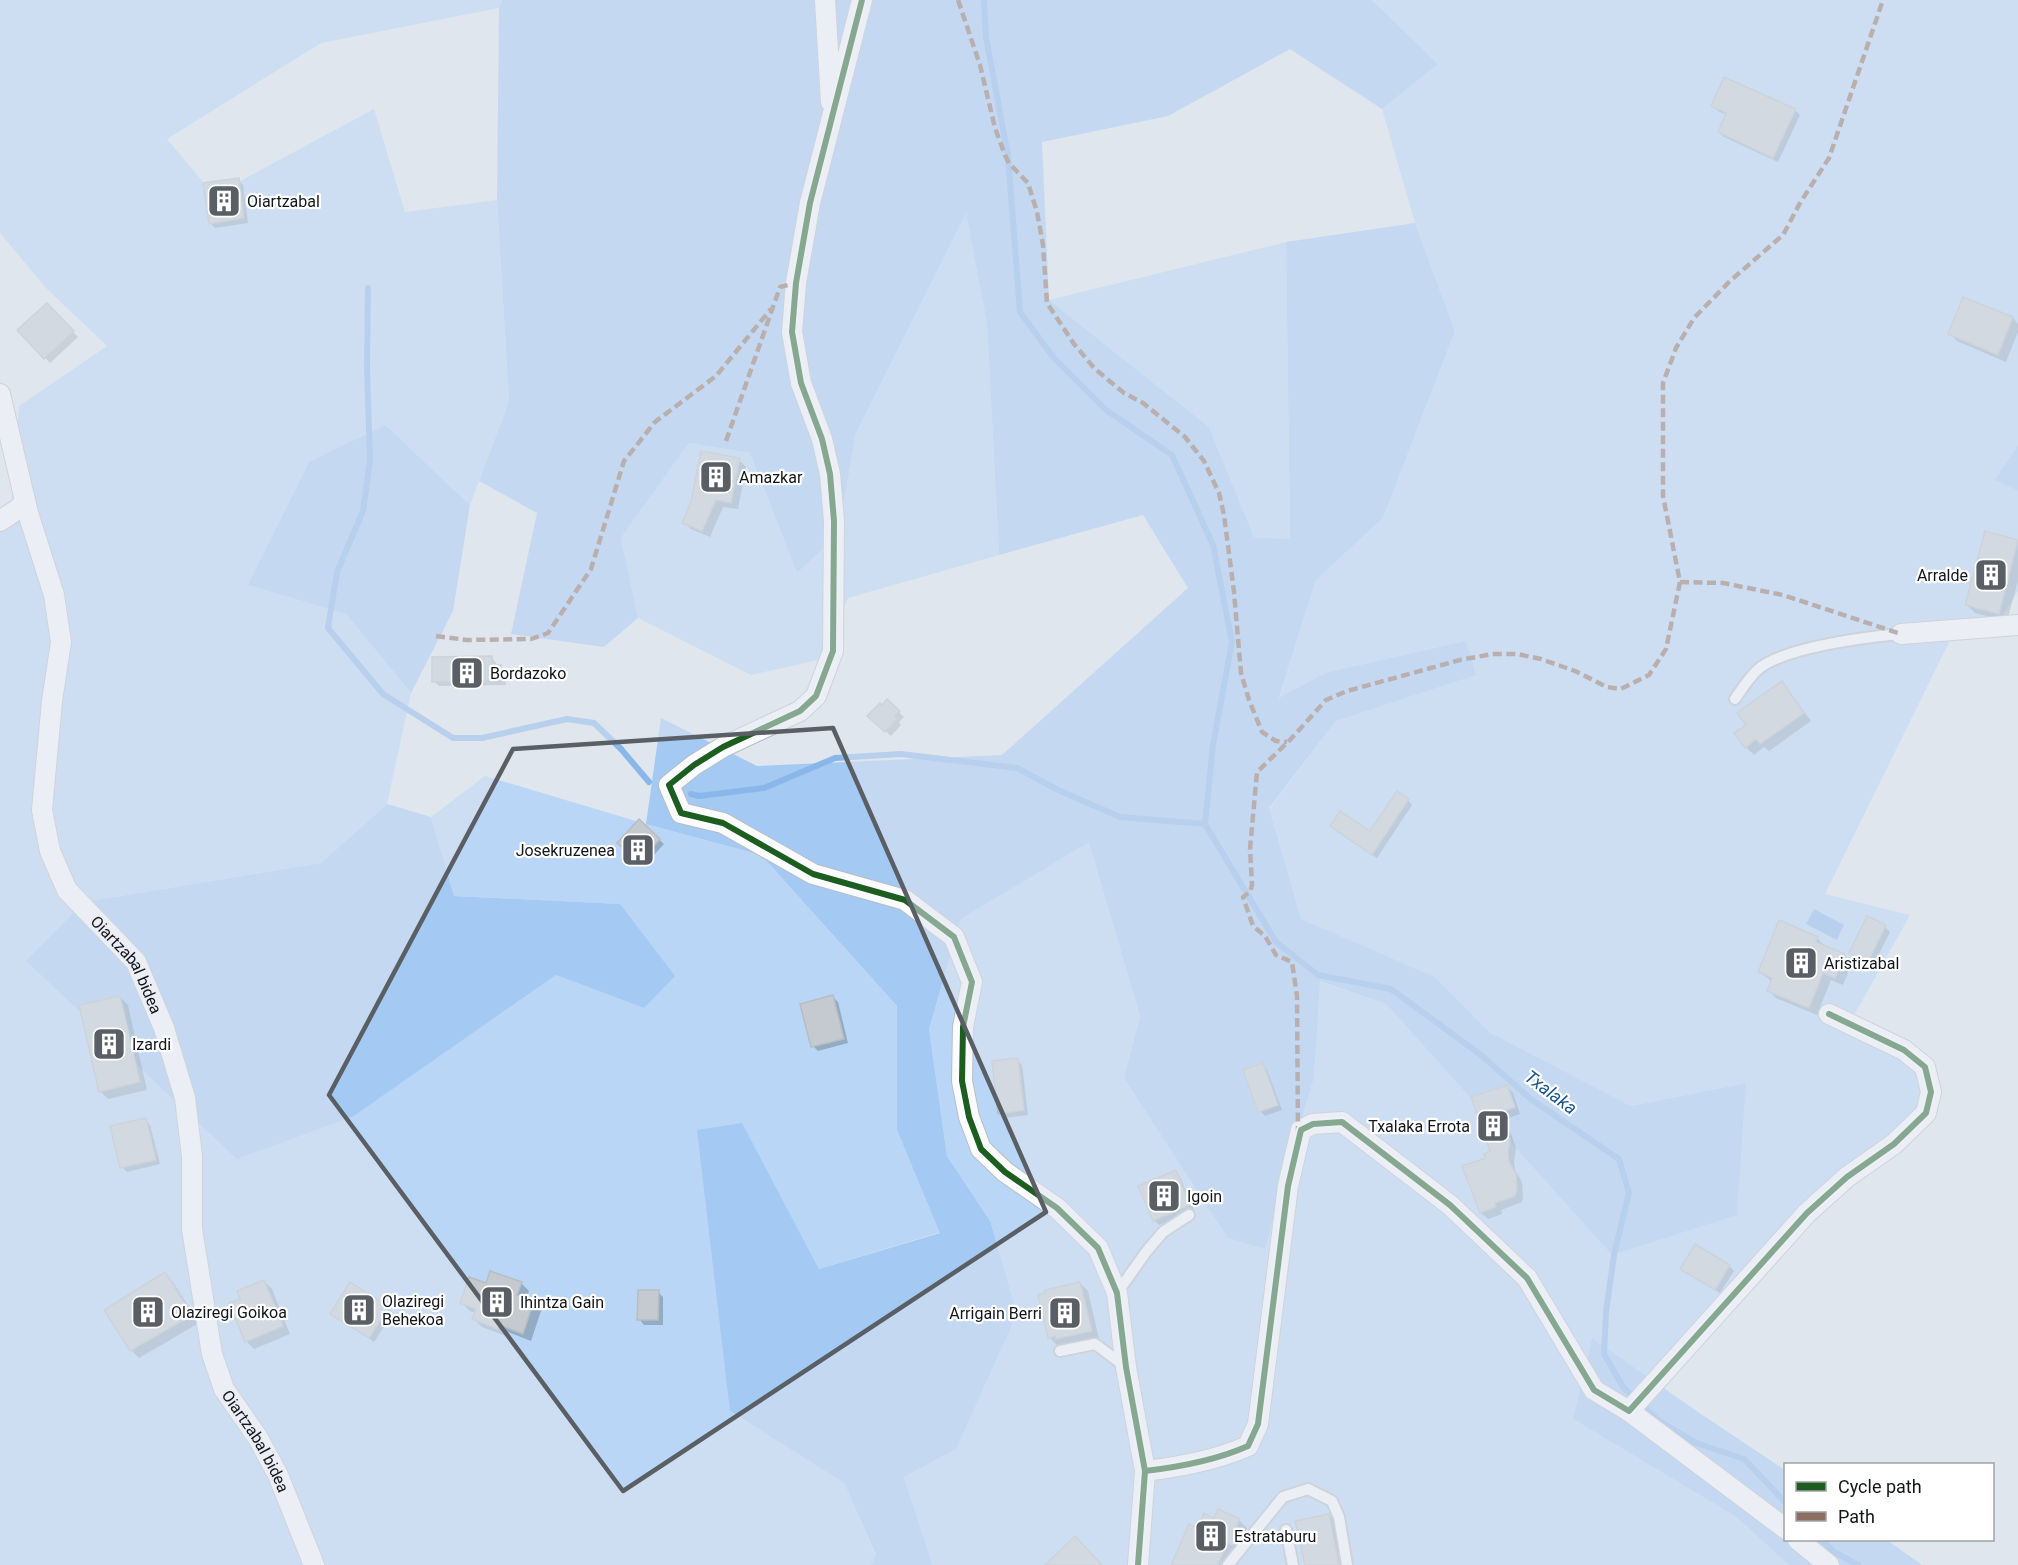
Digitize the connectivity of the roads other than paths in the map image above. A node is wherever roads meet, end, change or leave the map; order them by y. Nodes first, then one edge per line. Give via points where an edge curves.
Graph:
1 (825, 0) edge
2 (862, 0) edge
3 (832, 119) junction
4 (0, 394) edge
5 (25, 501) junction
6 (0, 521) edge
7 (2018, 625) edge
8 (1901, 634) joint
9 (1734, 699) dead end
10 (1829, 1014) dead end
11 (1189, 1215) dead end
12 (1117, 1293) junction
13 (1060, 1351) dead end
14 (1126, 1367) junction
15 (1637, 1403) junction
16 (1146, 1471) junction
17 (1784, 1528) edge
18 (1286, 1530) dead end
19 (1800, 1541) edge
20 (314, 1565) edge
21 (1138, 1565) edge
22 (1228, 1565) edge
23 (1293, 1565) edge
24 (1347, 1565) edge
25 (1829, 1565) edge

1 - 3 street
2 - 3 street
3 - 12 street via 801,248 792,332 801,383 822,439 830,474 834,521 833,651 816,696 800,711 723,747 669,785 681,813 723,822 813,874 905,900 954,938 972,982 963,1027 962,1081 981,1149 1005,1172 1057,1208 1098,1248
4 - 5 street, Oiartzabal bidea
5 - 6 street
5 - 20 street, Oiartzabal bidea via 54,595 61,642 42,810 50,851 67,890 136,962 164,1028 185,1098 192,1156 192,1229 212,1354 224,1389 278,1475
7 - 8 street
8 - 9 lane via 1785,655 1760,667
10 - 15 street via 1904,1050 1924,1067 1931,1092 1926,1113 1894,1144 1807,1213
11 - 12 lane via 1163,1232
12 - 14 street
13 - 14 lane via 1095,1344
14 - 16 street
15 - 16 street via 1594,1390 1527,1278 1450,1205 1342,1122 1313,1124 1301,1130 1288,1186 1258,1424 1248,1446
15 - 17 street
16 - 21 street
18 - 23 lane
19 - 25 street
22 - 24 lane via 1284,1497 1308,1489 1332,1501 1339,1517

